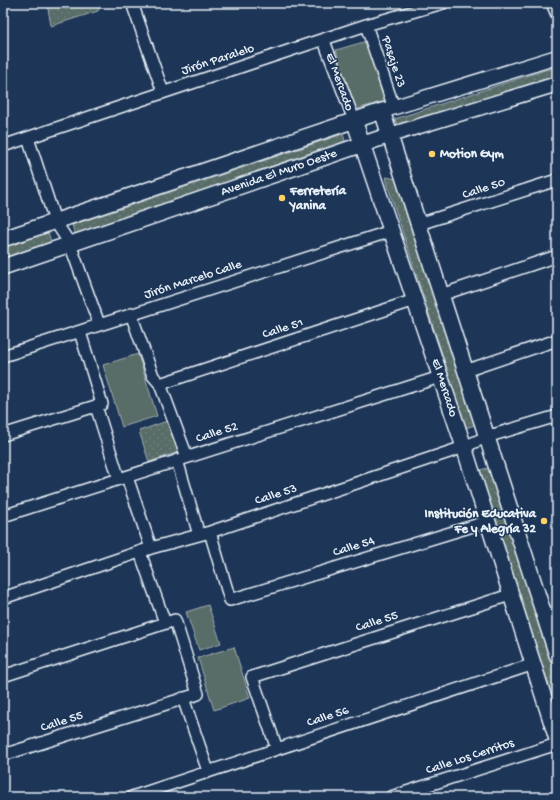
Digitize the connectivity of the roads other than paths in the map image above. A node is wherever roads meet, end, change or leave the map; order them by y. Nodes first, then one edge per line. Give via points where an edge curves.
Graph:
1 (132, 3) edge
2 (443, 3) edge
3 (552, 3) edge
4 (557, 15) edge
5 (366, 25) junction
6 (324, 41) junction
7 (557, 57) edge
8 (557, 84) edge
9 (163, 92) junction
10 (388, 109) junction
11 (354, 120) junction
12 (390, 135) junction
13 (28, 138) junction
14 (362, 145) junction
15 (3, 146) edge
16 (557, 180) edge
17 (55, 221) junction
18 (419, 224) junction
19 (391, 231) junction
20 (3, 239) edge
21 (70, 244) junction
22 (557, 256) edge
23 (3, 267) edge
24 (441, 295) junction
25 (415, 300) junction
26 (131, 314) junction
27 (99, 324) junction
28 (80, 332) junction
29 (557, 340) edge
30 (3, 356) edge
31 (465, 371) junction
32 (440, 377) junction
33 (160, 384) junction
34 (99, 405) junction
35 (557, 416) edge
36 (3, 435) edge
37 (486, 437) junction
38 (464, 447) junction
39 (182, 459) junction
40 (123, 478) junction
41 (3, 516) edge
42 (486, 522) junction
43 (210, 532) junction
44 (199, 535) junction
45 (145, 550) junction
46 (510, 595) junction
47 (3, 598) edge
48 (170, 621) junction
49 (557, 655) edge
50 (534, 664) junction
51 (3, 676) edge
52 (183, 698) junction
53 (557, 738) edge
54 (557, 744) edge
55 (277, 749) junction
56 (3, 755) edge
57 (208, 772) junction
58 (132, 797) edge
59 (391, 797) edge

1 - 9 street
2 - 5 street, Jirón Paralelo
3 - 4 street
5 - 6 street, Jirón Paralelo
5 - 10 street, Pasaje 23
6 - 9 street, Jirón Paralelo
6 - 11 street, El Mercado
7 - 10 street, Avenida El Muro Oeste
8 - 12 street, Avenida El Muro Oeste
9 - 13 street, Jirón Paralelo
10 - 11 main road, Avenida El Muro Oeste
10 - 12 main road, El Mercado
11 - 14 main road, El Mercado
11 - 17 main road, Avenida El Muro Oeste
12 - 14 main road, Avenida El Muro Oeste
12 - 18 main road, El Mercado
13 - 15 street, Jirón Paralelo
13 - 17 street
14 - 19 main road, El Mercado
14 - 21 main road, Avenida El Muro Oeste
16 - 18 street, Calle 50
17 - 20 main road, Avenida El Muro Oeste
17 - 21 street
18 - 24 main road, El Mercado
19 - 25 main road, El Mercado
19 - 26 street, Jirón Marcelo Calle
21 - 23 main road, Avenida El Muro Oeste
21 - 27 street
22 - 24 street
24 - 31 main road, El Mercado
25 - 32 main road, El Mercado
25 - 33 street, Calle 51
26 - 27 street, Jirón Marcelo Calle
26 - 33 street via 153,376
27 - 28 street, Jirón Marcelo Calle
28 - 30 street, Jirón Marcelo Calle
28 - 34 street
29 - 31 street
31 - 37 main road, El Mercado
32 - 38 main road, El Mercado
32 - 39 street, Calle 52
33 - 39 street
34 - 36 street
34 - 40 street
35 - 37 street, Calle 53
37 - 38 street, Calle 53
37 - 49 main road, El Mercado
38 - 42 main road, El Mercado
38 - 43 street, Calle 53
39 - 40 street, Calle 52
39 - 44 street
40 - 41 street, Calle 52
40 - 45 street
42 - 43 street, Calle 54 via 230,600
42 - 46 main road, El Mercado
43 - 44 street, Calle 53
44 - 45 street, Calle 53
45 - 47 street, Calle 53
45 - 48 street
46 - 50 main road, El Mercado
46 - 55 street, Calle 55 via 252,677
48 - 51 street
48 - 52 street, Calle 55 via 198,694
50 - 53 main road, El Mercado
50 - 55 street, Calle 56
52 - 56 street, Calle 55
52 - 57 street
54 - 59 street, Calle Los Cerritos
55 - 57 street, Calle 56
57 - 58 street, Calle 56

